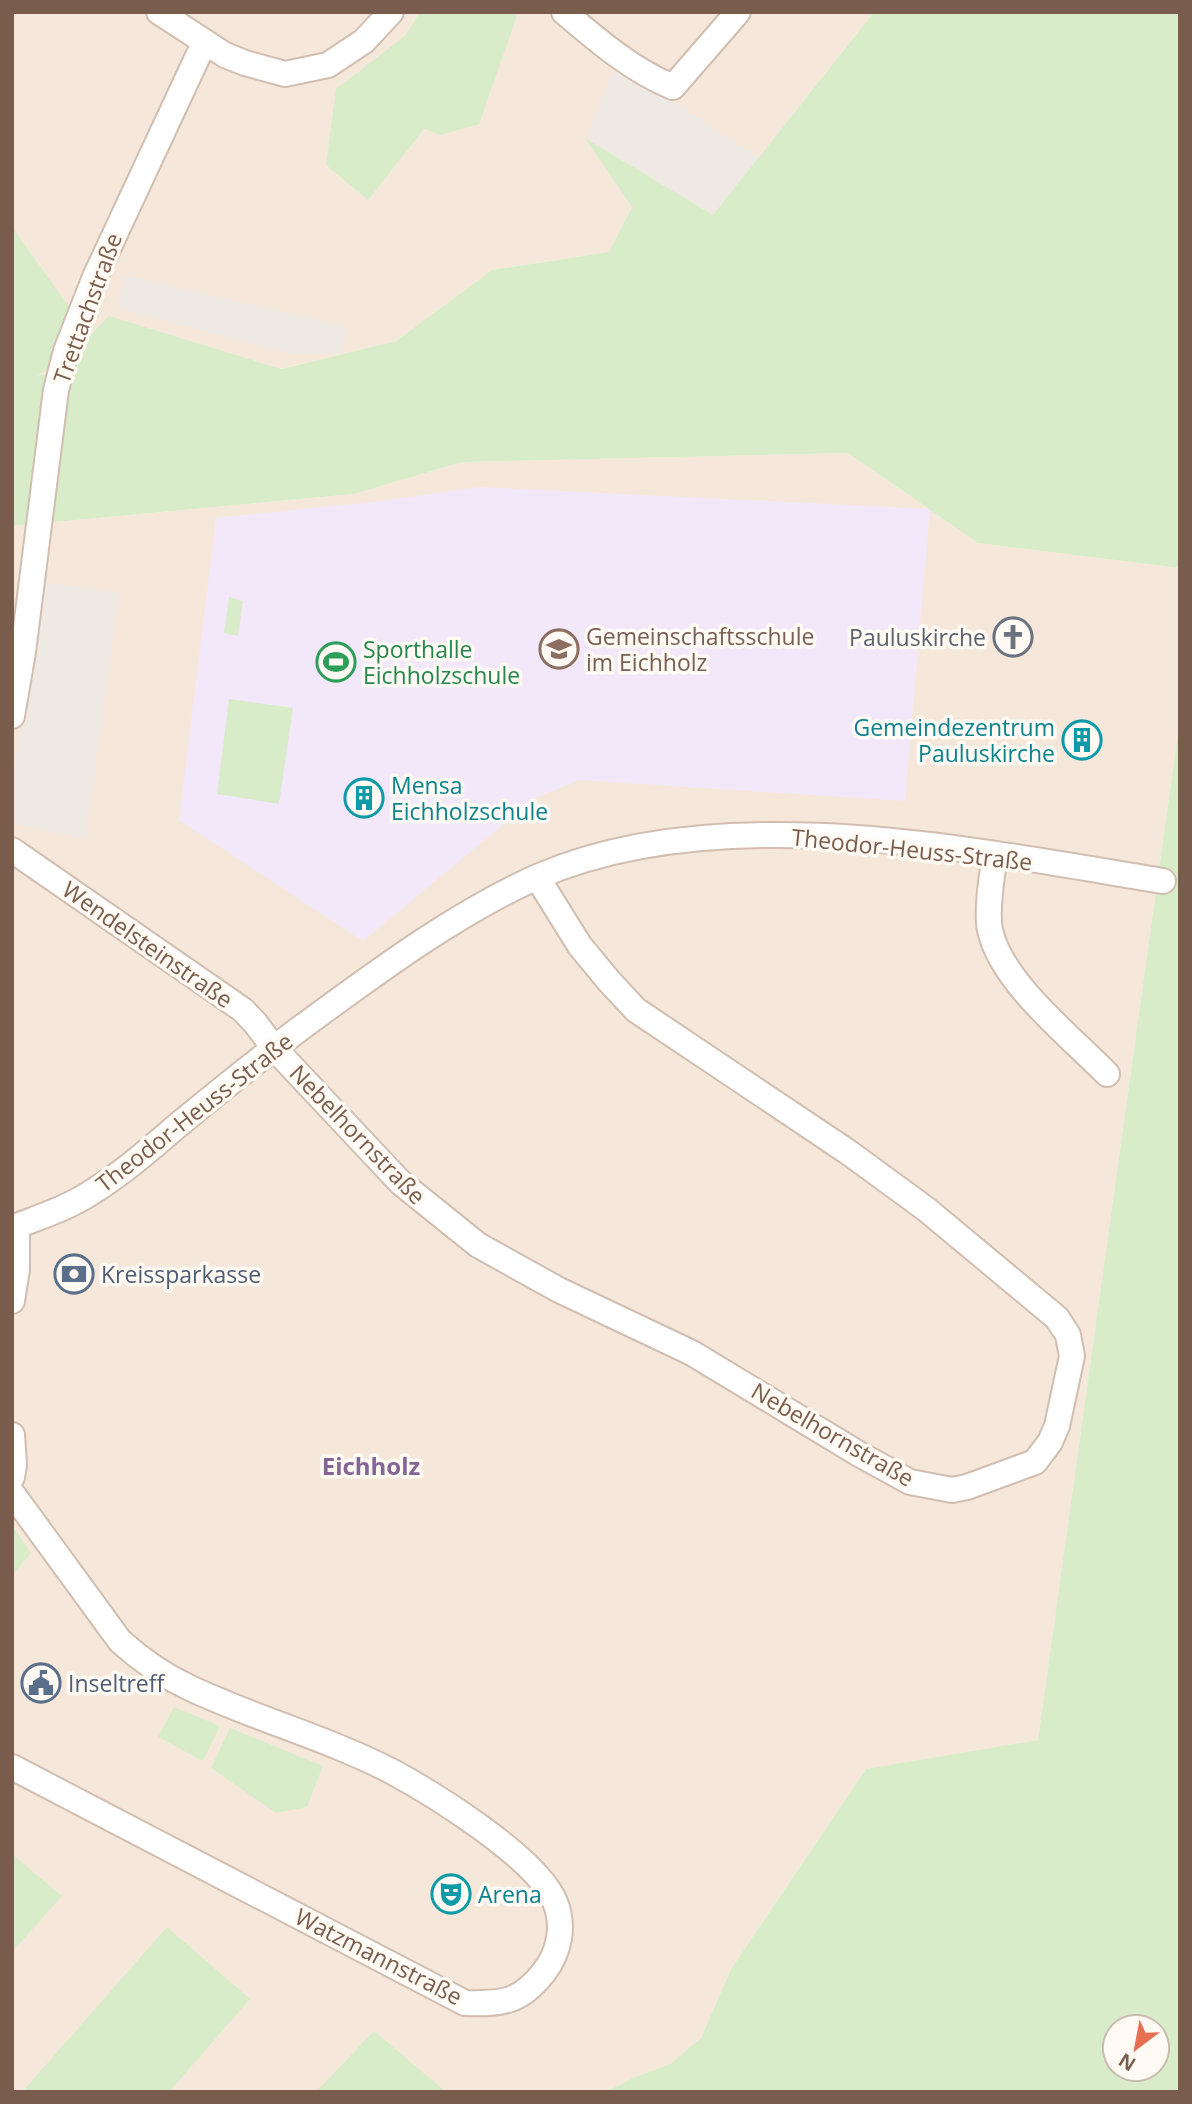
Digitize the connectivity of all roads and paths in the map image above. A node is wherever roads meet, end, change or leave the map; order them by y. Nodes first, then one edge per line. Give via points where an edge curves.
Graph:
1 (159, 12) edge
2 (391, 12) edge
3 (564, 12) edge
4 (738, 12) edge
5 (206, 43) junction
6 (12, 716) edge
7 (12, 850) edge
8 (995, 855) junction
9 (537, 877) junction
10 (1163, 881) dead end
11 (274, 1048) junction
12 (1107, 1074) dead end
13 (15, 1225) edge
14 (12, 1301) edge
15 (12, 1435) edge
16 (12, 1477) edge
17 (12, 1493) edge
18 (12, 1767) edge

1 - 5 street
2 - 5 street via 364,41 328,65 285,74 245,63
3 - 4 street via 654,79 673,87
5 - 6 street, Trettachstraße via 113,235 66,351 56,390
7 - 11 street, Wendelsteinstraße via 243,1010
8 - 9 street, Theodor-Heuss-Straße via 874,840 728,836 649,844
8 - 10 street, Theodor-Heuss-Straße
8 - 12 street via 989,927 997,953 1021,987
9 - 11 street, Theodor-Heuss-Straße via 392,961
9 - 11 street, Nebelhornstraße via 580,946 636,1010 893,1184 1058,1318 1068,1335 1072,1356 1057,1426 1035,1462 952,1490 909,1482 894,1474 692,1353 549,1285 478,1245 401,1183
11 - 13 street, Theodor-Heuss-Straße via 90,1194
13 - 14 street via 17,1269
15 - 16 street
17 - 18 street, Watzmannstraße via 129,1649 192,1689 390,1771 472,1822 534,1872 549,1891 560,1917 558,1945 547,1968 523,1994 508,2001 465,2003

